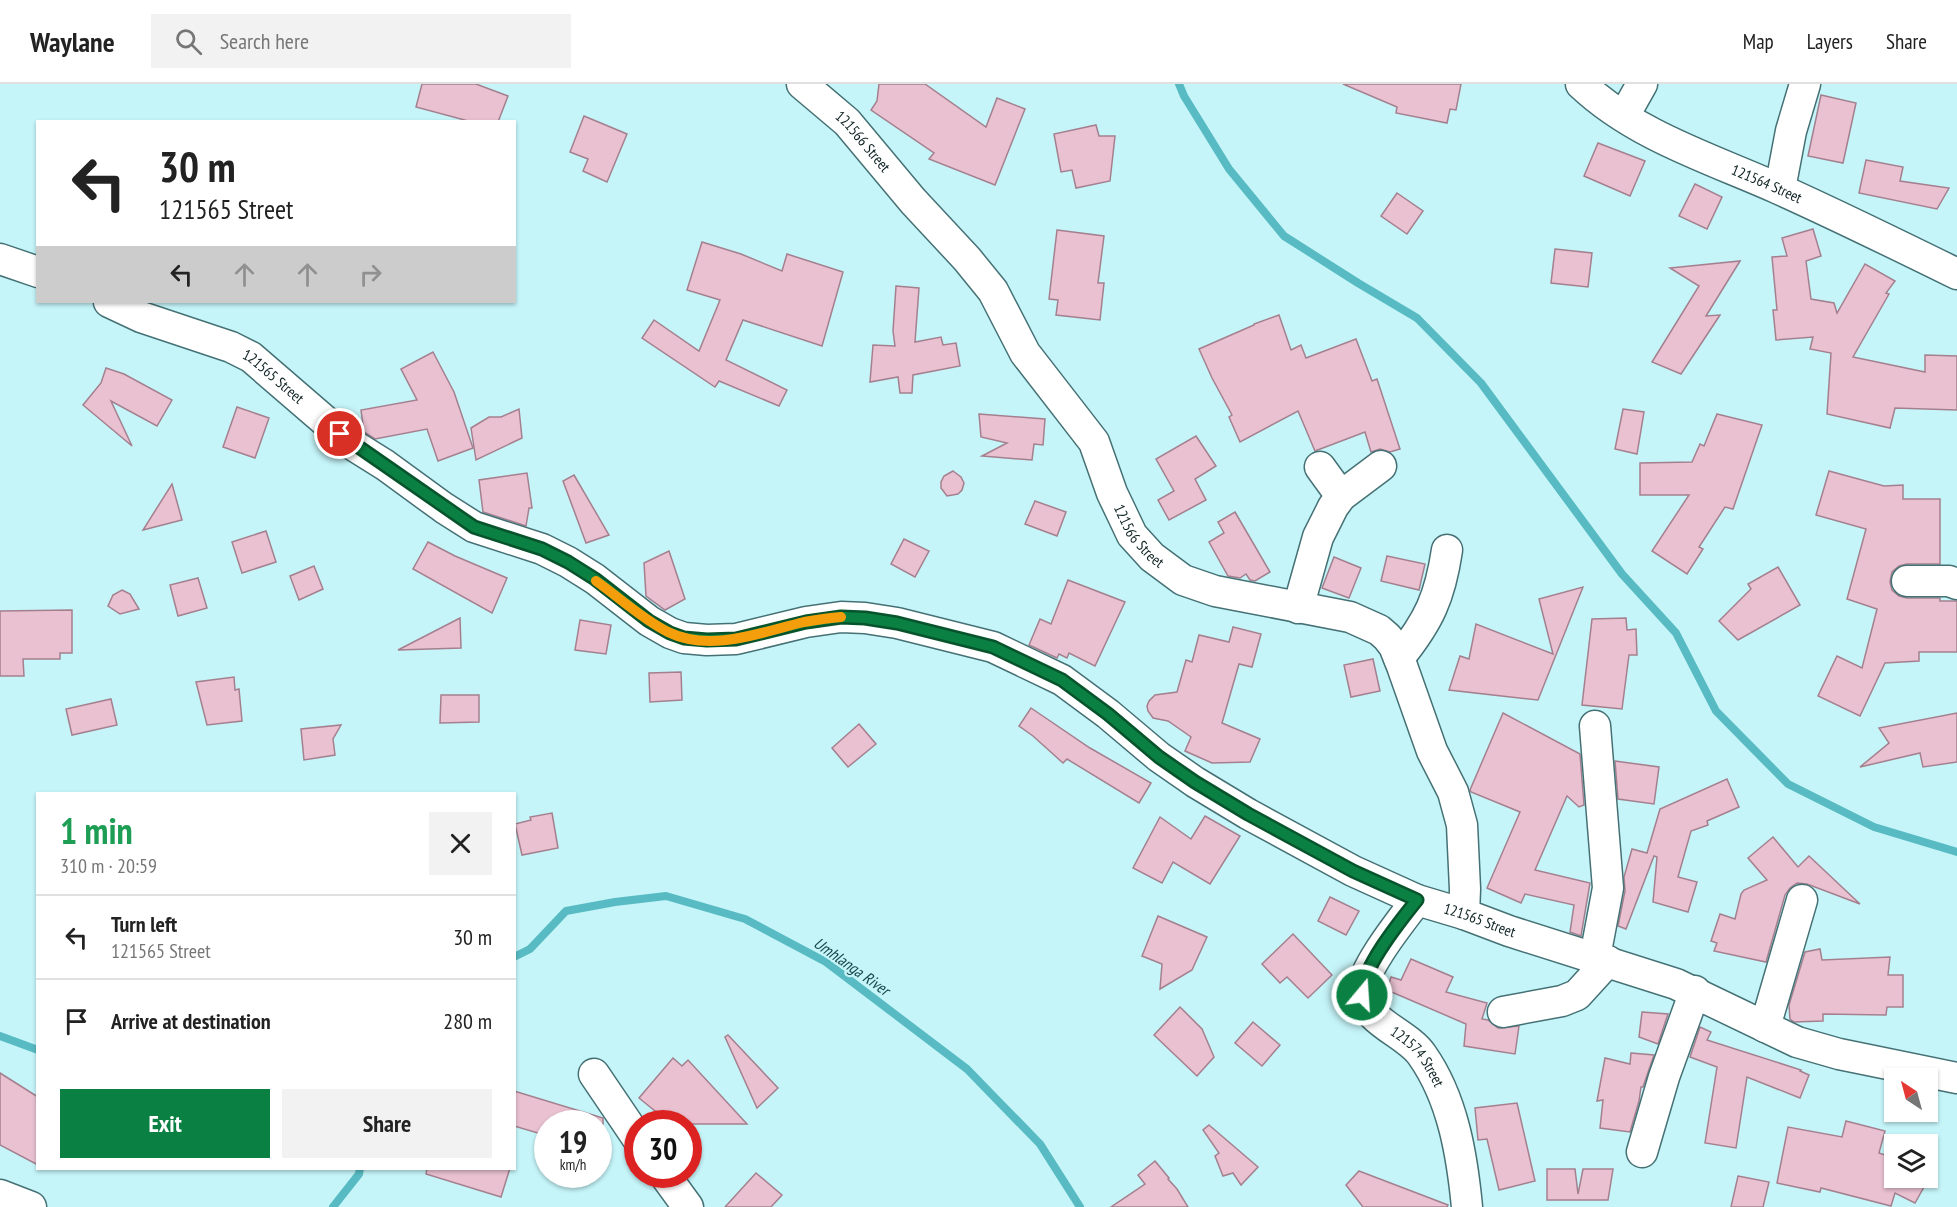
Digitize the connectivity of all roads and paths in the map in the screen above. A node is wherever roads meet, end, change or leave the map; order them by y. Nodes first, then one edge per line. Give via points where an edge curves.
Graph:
1 (802, 84) edge
2 (1581, 84) edge
3 (1642, 84) edge
4 (1805, 84) edge
5 (1624, 116) junction
6 (1780, 189) junction
7 (0, 260) edge
8 (36, 271) edge
9 (1957, 274) edge
10 (111, 303) edge
11 (1381, 466) dead end
12 (1320, 467) dead end
13 (1341, 496) junction
14 (1447, 550) dead end
15 (1907, 581) dead end
16 (1957, 584) edge
17 (1298, 608) junction
18 (1399, 658) junction
19 (1595, 726) dead end
20 (1417, 900) junction
21 (1802, 900) dead end
22 (1464, 914) junction
23 (1601, 959) junction
24 (1695, 991) junction
25 (1503, 1012) dead end
26 (1765, 1027) junction
27 (594, 1074) dead end
28 (1957, 1078) edge
29 (624, 1118) edge
30 (1642, 1152) dead end
31 (674, 1188) edge
32 (0, 1195) edge
33 (31, 1207) edge
34 (688, 1207) edge
35 (1467, 1207) edge

1 - 17 street, 121566 Street via 847,122 993,291 1025,353 1094,442 1132,535 1152,557 1194,584
2 - 5 street, 121564 Street
3 - 5 street
4 - 6 street
5 - 6 street, 121564 Street
6 - 9 street, 121564 Street
7 - 8 street
10 - 20 street, 121565 Street via 251,357 353,445 444,508 474,527 542,549 568,562 670,633 684,638 736,639 806,622 865,618 993,647 1062,680 1159,757 1239,809
11 - 13 street
12 - 13 street
13 - 17 street via 1318,537
14 - 18 street via 1433,605 1419,634
15 - 16 street
17 - 18 street, 121566 Street via 1350,617 1379,630 1394,645
18 - 22 street, 121566 Street via 1432,751 1453,792 1462,825
19 - 23 street via 1608,888
20 - 22 street, 121565 Street
20 - 35 street, 121574 Street via 1380,951 1362,987 1362,995 1374,1015 1421,1053 1436,1077 1456,1132
21 - 26 street
22 - 23 street, 121565 Street
23 - 24 street, 121565 Street
23 - 25 street via 1577,995
24 - 26 street, 121565 Street
24 - 30 street
26 - 28 street, 121565 Street via 1797,1042 1839,1054
27 - 29 street
31 - 34 street
32 - 33 street

